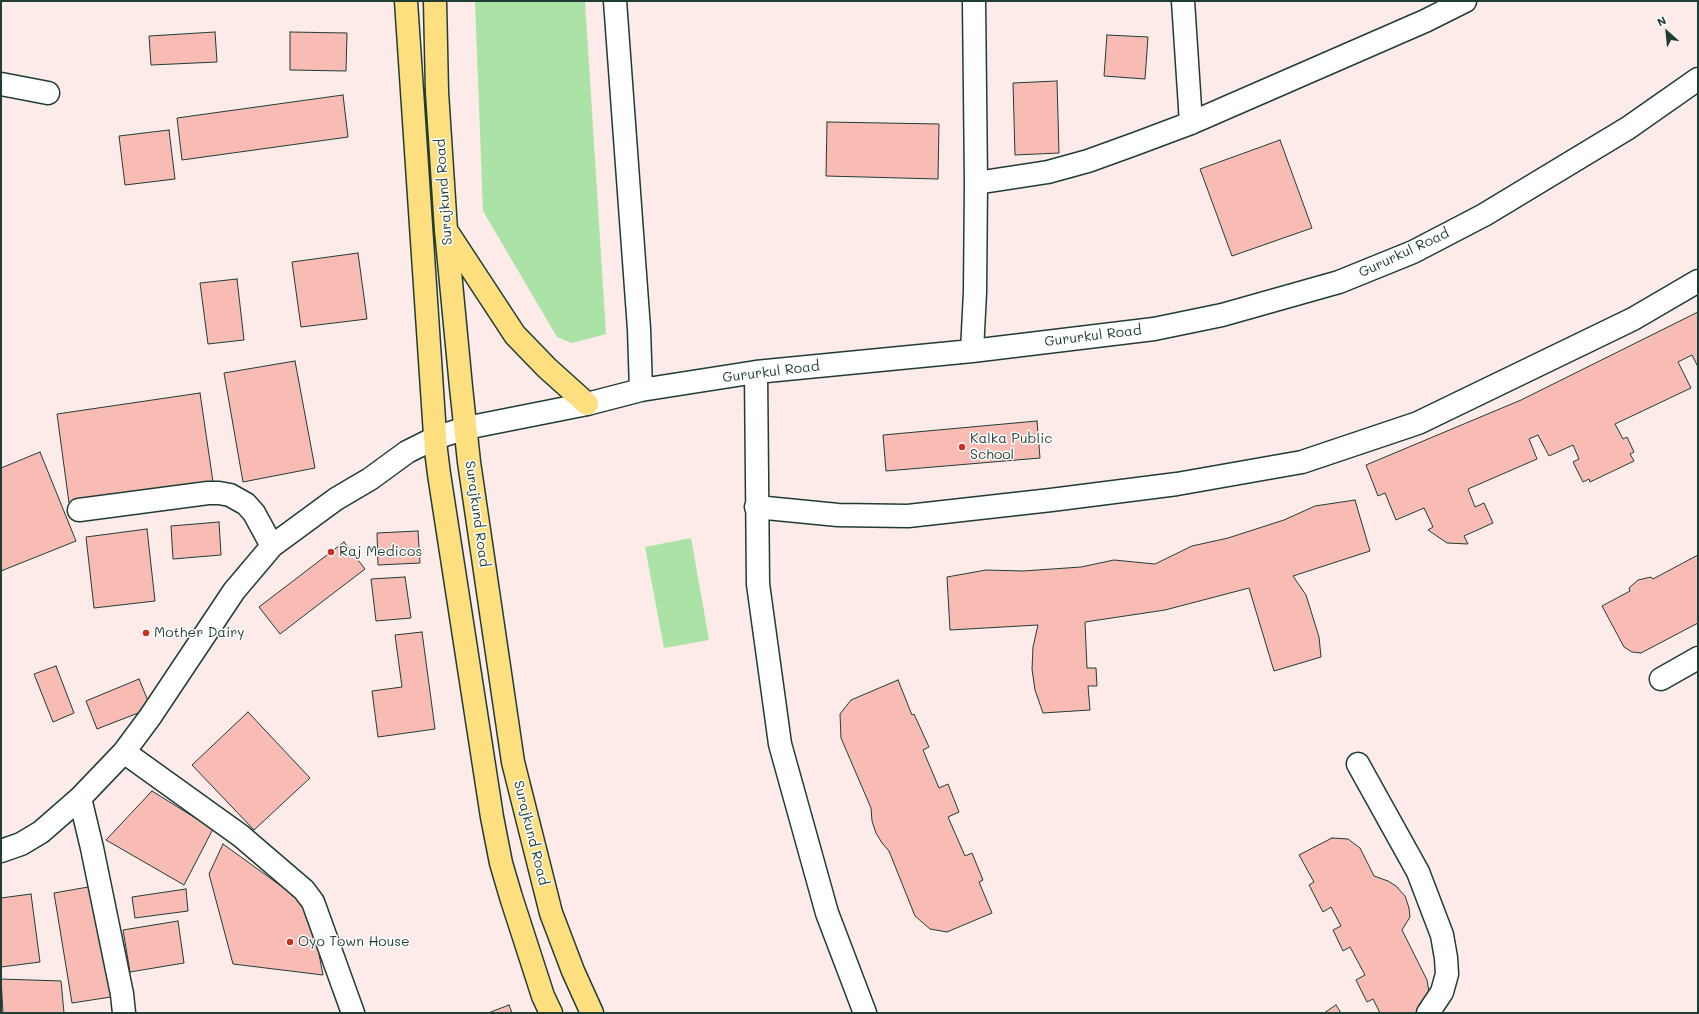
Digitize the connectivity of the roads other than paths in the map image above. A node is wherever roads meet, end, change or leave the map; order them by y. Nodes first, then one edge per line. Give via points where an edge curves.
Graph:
1 (406, 1) edge
2 (435, 1) edge
3 (615, 1) edge
4 (974, 1) edge
5 (1183, 1) edge
6 (1465, 1) edge
7 (1698, 79) edge
8 (1, 84) edge
9 (48, 94) dead end
10 (1191, 123) junction
11 (976, 183) junction
12 (446, 230) junction
13 (1698, 281) edge
14 (972, 350) junction
15 (756, 372) junction
16 (641, 390) junction
17 (588, 404) junction
18 (466, 428) junction
19 (435, 438) junction
20 (756, 507) junction
21 (79, 510) dead end
22 (272, 546) junction
23 (1698, 658) edge
24 (1661, 679) dead end
25 (124, 752) junction
26 (1358, 764) dead end
27 (80, 798) junction
28 (1, 851) edge
29 (124, 1013) edge
30 (353, 1013) edge
31 (551, 1013) edge
32 (592, 1013) edge
33 (865, 1013) edge
34 (1428, 1013) edge

1 - 19 main road, Surajkund Road
2 - 12 main road, Surajkund Road via 437,92
3 - 16 street via 639,329
4 - 11 street
5 - 10 street
6 - 10 street via 1425,22
7 - 14 street, Gururkul Road via 1628,128 1484,215 1413,252 1339,282 1222,315 1154,329
8 - 9 street
10 - 11 street via 1088,161 1048,172
11 - 14 street
12 - 17 main road via 515,335 547,368
12 - 18 main road, Surajkund Road
13 - 20 street via 1633,319 1418,423 1302,462 1177,484 908,516 838,515
14 - 15 street, Gururkul Road
15 - 16 street, Gururkul Road
15 - 20 street
16 - 17 street, Gururkul Road
17 - 18 street, Gururkul Road
18 - 19 street, Gururkul Road
18 - 32 main road, Surajkund Road via 513,762 551,913
19 - 22 street, Gururkul Road via 407,452 370,479 336,499
19 - 31 main road, Surajkund Road via 493,824 511,898
20 - 33 street via 758,584 780,744 827,913
21 - 22 street via 208,493 230,495 254,512
22 - 25 street, Gururkul Road via 234,591
23 - 24 street
25 - 27 street, Gururkul Road
25 - 30 street via 241,836 304,890 312,902
26 - 34 street via 1418,872 1442,935 1447,974 1442,992
27 - 28 street, Gururkul Road via 41,832 21,844
27 - 29 street via 94,856

